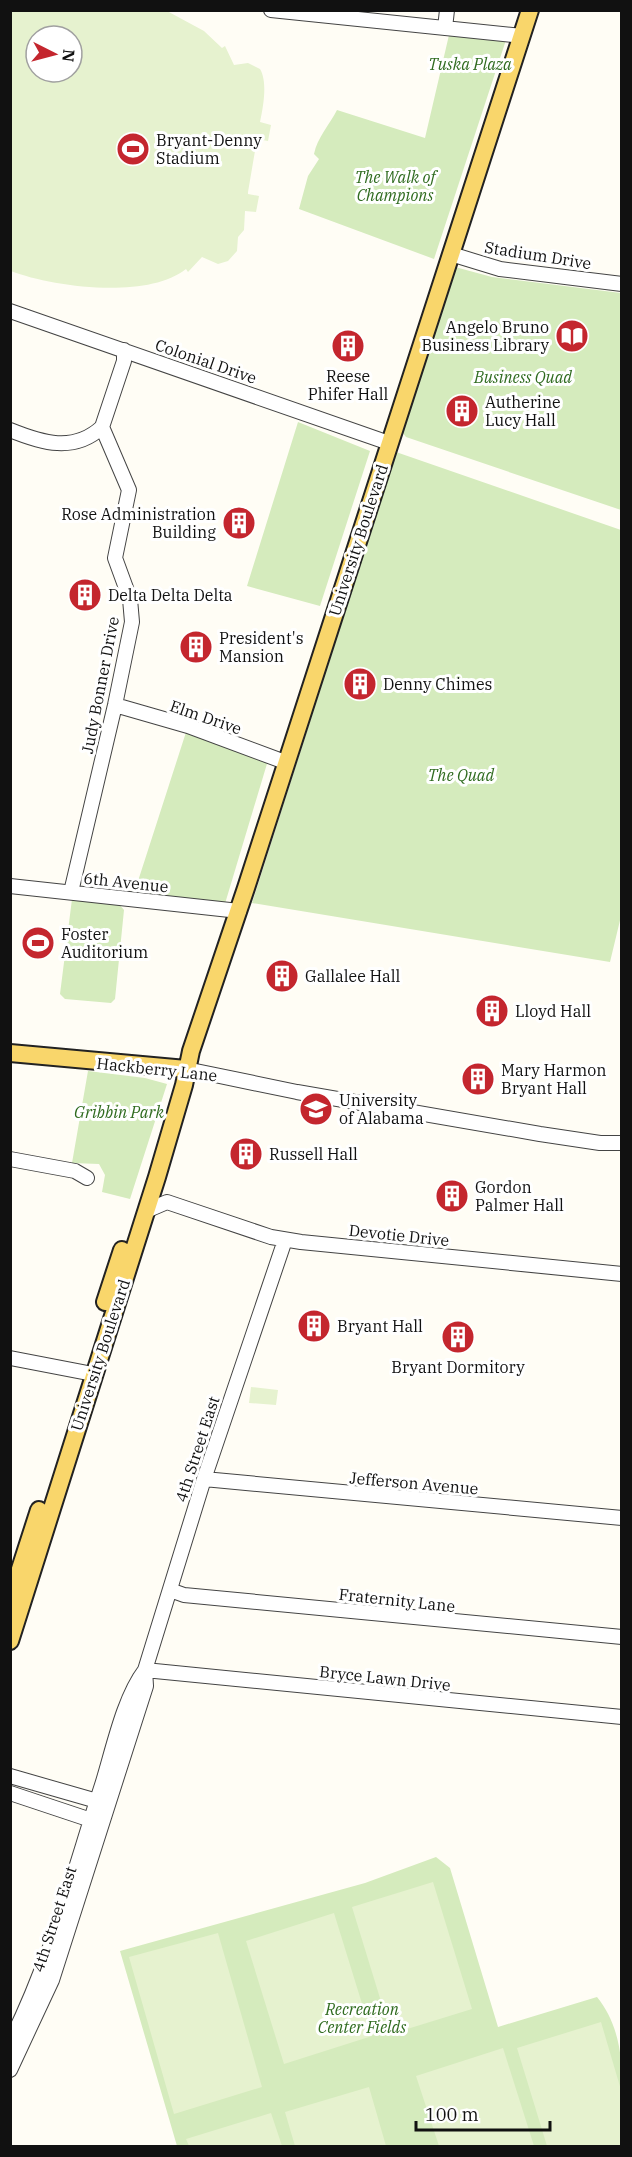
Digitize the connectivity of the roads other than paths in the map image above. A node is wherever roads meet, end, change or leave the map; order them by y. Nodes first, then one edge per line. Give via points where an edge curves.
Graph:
1 (271, 10) edge
2 (447, 10) edge
3 (530, 10) edge
4 (445, 28) junction
5 (522, 36) junction
6 (451, 254) junction
7 (621, 284) edge
8 (10, 311) edge
9 (124, 350) junction
10 (102, 427) junction
11 (10, 430) edge
12 (389, 443) junction
13 (116, 705) junction
14 (285, 762) junction
15 (10, 886) edge
16 (71, 892) junction
17 (239, 911) junction
18 (10, 1053) edge
19 (186, 1069) junction
20 (621, 1143) edge
21 (10, 1159) edge
22 (157, 1177) junction
23 (87, 1178) dead end
24 (178, 1205) junction
25 (146, 1210) junction
26 (285, 1240) junction
27 (621, 1274) edge
28 (10, 1358) edge
29 (88, 1373) junction
30 (204, 1479) junction
31 (618, 1517) edge
32 (170, 1590) junction
33 (10, 1600) edge
34 (621, 1637) edge
35 (10, 1641) edge
36 (145, 1670) junction
37 (621, 1718) edge
38 (10, 1776) edge
39 (10, 1793) edge
40 (102, 1803) junction
41 (96, 1822) junction
42 (10, 2042) edge
43 (10, 2070) edge

1 - 4 street
2 - 4 street
3 - 5 main road, University Boulevard
4 - 5 street
5 - 6 main road, University Boulevard
6 - 7 street, Stadium Drive via 500,269
6 - 12 main road, University Boulevard
8 - 9 street, Colonial Drive
9 - 10 street via 124,361
9 - 12 street, Colonial Drive
10 - 11 street via 83,440 65,445
10 - 13 street, Judy Bonner Drive via 129,490 115,551 130,599 132,622
12 - 14 main road, University Boulevard
13 - 14 street, Elm Drive via 188,726
13 - 16 street, Judy Bonner Drive
14 - 17 main road, University Boulevard
15 - 16 street, 6th Avenue
16 - 17 street, 6th Avenue
17 - 19 main road, University Boulevard
18 - 19 main road, Hackberry Lane
19 - 20 street, Hackberry Lane via 546,1135
19 - 22 main road, University Boulevard
19 - 29 main road, University Boulevard via 173,1084
21 - 23 street via 75,1171
22 - 24 street via 164,1193
22 - 25 main road, University Boulevard
24 - 25 street, Devotie Drive via 167,1202
24 - 26 street, Devotie Drive
25 - 29 main road, University Boulevard
26 - 27 street, Devotie Drive
26 - 30 street, 4th Street East
28 - 29 street
29 - 33 main road, University Boulevard
29 - 35 main road, University Boulevard
30 - 31 street, Jefferson Avenue
30 - 32 street, 4th Street East
32 - 34 street, Fraternity Lane via 231,1600
32 - 36 street, 4th Street East
36 - 37 street, Bryce Lawn Drive
36 - 40 street, 4th Street East via 146,1686
38 - 40 street
39 - 41 street
40 - 41 street, 4th Street East
41 - 42 street, 4th Street East via 41,1977
41 - 43 street, 4th Street East via 52,1980

